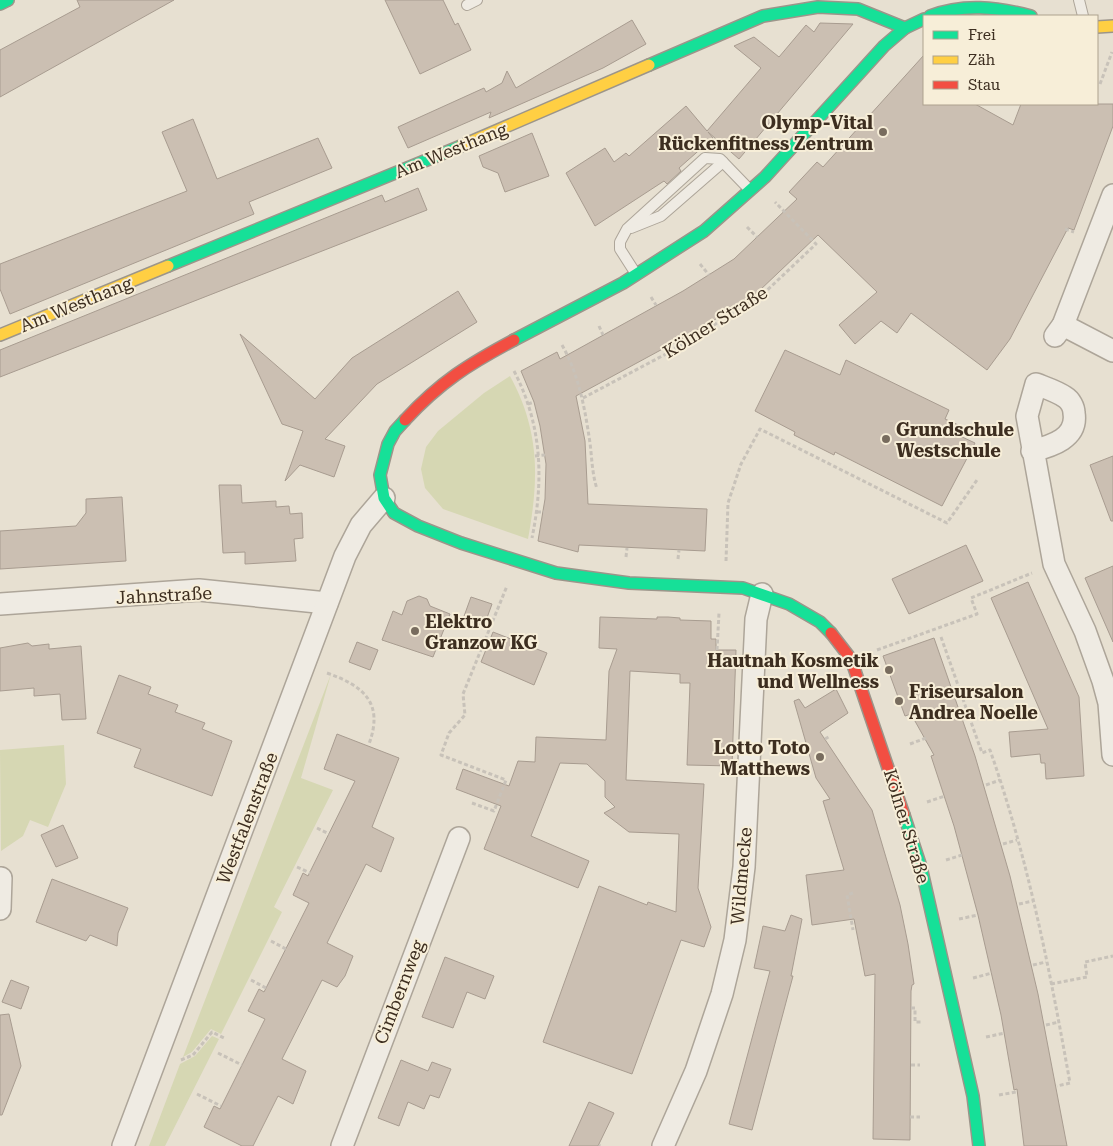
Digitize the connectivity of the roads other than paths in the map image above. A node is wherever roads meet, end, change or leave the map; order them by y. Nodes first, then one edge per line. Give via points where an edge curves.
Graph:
1 (8, 0) edge
2 (477, 0) edge
3 (1079, 0) edge
4 (967, 3) edge
5 (0, 4) edge
6 (467, 5) dead end
7 (933, 15) edge
8 (1027, 15) edge
9 (1083, 15) edge
10 (923, 19) edge
11 (1098, 26) edge
12 (1113, 26) edge
13 (905, 28) junction
14 (723, 162) junction
15 (754, 188) junction
16 (1113, 195) edge
17 (627, 229) junction
18 (637, 274) junction
19 (0, 334) edge
20 (1113, 351) edge
21 (1032, 451) dead end
22 (384, 498) junction
23 (762, 594) junction
24 (327, 603) junction
25 (0, 604) edge
26 (1113, 754) edge
27 (459, 838) dead end
28 (2, 878) dead end
29 (0, 910) edge
30 (123, 1146) edge
31 (342, 1146) edge
32 (663, 1146) edge
33 (979, 1146) edge

1 - 5 main road
2 - 6 lane
3 - 9 lane
4 - 7 main road
4 - 8 main road
10 - 13 main road
11 - 12 main road
13 - 15 main road via 884,46
13 - 19 main road, Am Westhang via 858,9 818,7 763,16 512,125
14 - 15 lane
14 - 17 lane via 661,216
14 - 17 lane via 705,158
15 - 18 main road via 704,231
16 - 20 street via 1059,330
17 - 18 lane via 620,249
18 - 22 main road via 471,363 429,394 402,421 388,444 380,475
21 - 26 street via 1054,564 1085,631 1109,703
22 - 23 main road, Kölner Straße via 394,513 418,526 556,573 629,583 744,588
22 - 24 street, Westfalenstraße via 353,538
23 - 32 street, Wildmecke via 756,619 744,867 735,940 722,994 696,1071
23 - 33 main road, Kölner Straße via 789,604 820,622 851,659 886,753 921,867 973,1096
24 - 25 street, Jahnstraße via 199,590
24 - 30 street, Westfalenstraße
27 - 31 street, Cimbernweg
28 - 29 street

